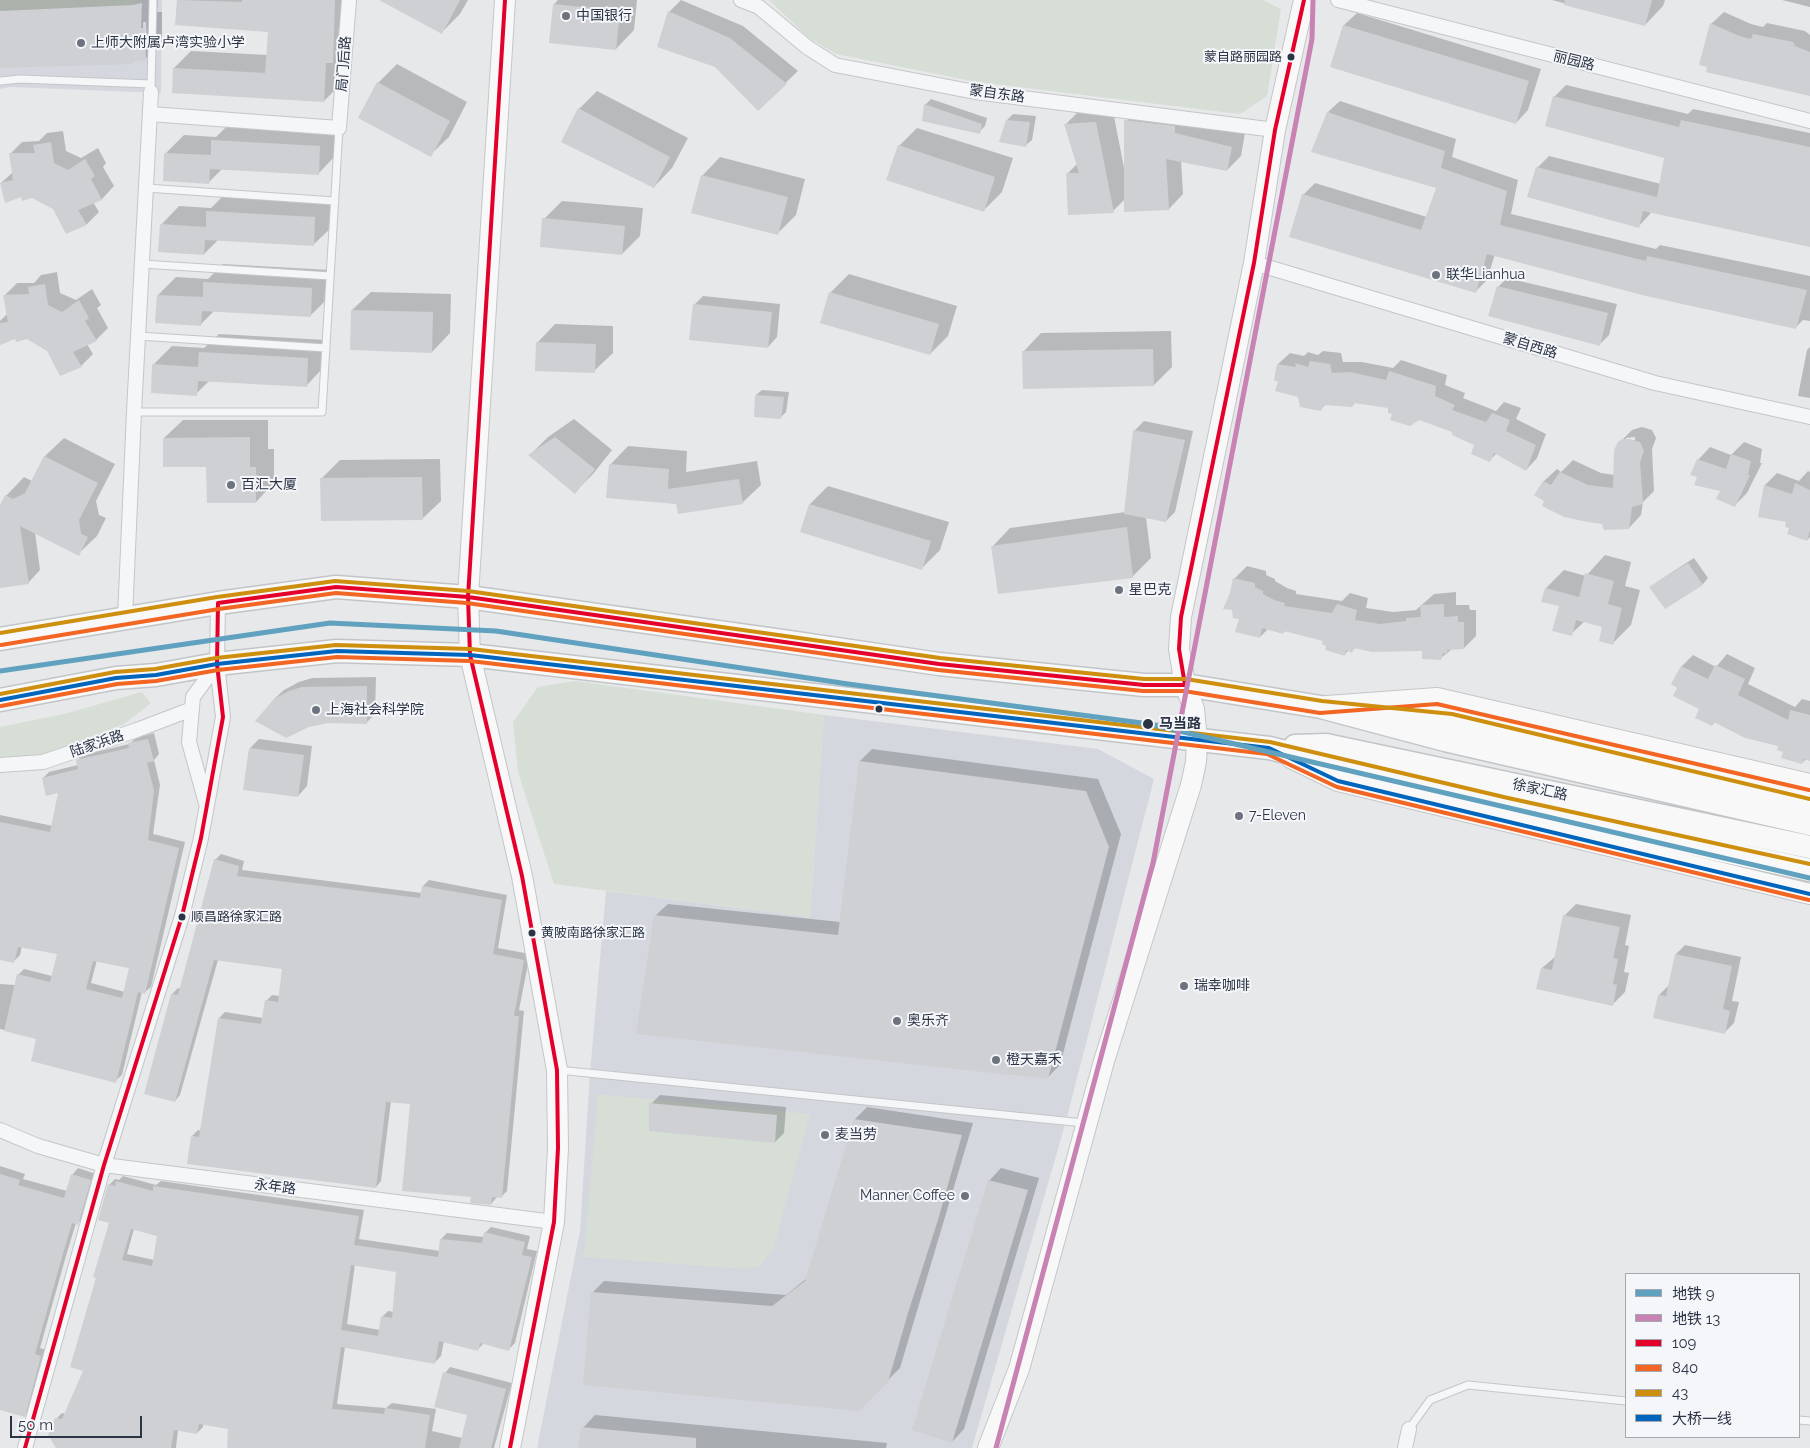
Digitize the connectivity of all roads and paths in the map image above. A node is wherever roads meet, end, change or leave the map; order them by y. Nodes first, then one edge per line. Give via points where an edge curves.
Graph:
1 (153, 0) edge
2 (349, 0) edge
3 (505, 0) edge
4 (741, 0) edge
5 (1304, 0) edge
6 (1338, 0) edge
7 (0, 81) edge
8 (151, 88) junction
9 (150, 114) junction
10 (1810, 121) edge
11 (339, 128) junction
12 (1275, 130) junction
13 (146, 188) junction
14 (335, 201) junction
15 (1254, 263) junction
16 (142, 264) junction
17 (330, 276) junction
18 (138, 336) junction
19 (326, 348) junction
20 (134, 412) junction
21 (1810, 417) edge
22 (468, 597) junction
23 (218, 603) junction
24 (125, 618) junction
25 (0, 639) edge
26 (470, 656) junction
27 (217, 664) junction
28 (1185, 685) junction
29 (0, 700) edge
30 (1321, 707) junction
31 (192, 709) junction
32 (1197, 740) junction
33 (1269, 748) junction
34 (0, 765) edge
35 (1810, 784) edge
36 (1810, 805) edge
37 (206, 806) junction
38 (1810, 824) edge
39 (1810, 847) edge
40 (1810, 870) edge
41 (1810, 894) edge
42 (557, 1070) junction
43 (1087, 1123) junction
44 (0, 1130) edge
45 (104, 1165) junction
46 (554, 1222) junction
47 (1625, 1402) edge
48 (1410, 1429) joint
49 (25, 1448) edge
50 (510, 1448) edge
51 (988, 1448) edge
52 (1405, 1448) edge

1 - 8 lane
2 - 11 street, 局门后路
3 - 22 street
4 - 12 street, 蒙自东路 via 759,7 807,47 835,65 975,92
5 - 12 street
6 - 10 street, 丽园路
7 - 8 lane via 20,79
8 - 9 street
9 - 11 street
9 - 13 street
11 - 14 lane
12 - 15 street
13 - 14 lane
13 - 16 street
14 - 17 lane
15 - 21 street, 蒙自西路 via 1655,383
15 - 28 street via 1181,617 1179,649
16 - 17 lane
16 - 18 street
17 - 19 lane
18 - 19 lane
18 - 20 street
19 - 20 lane via 322,412
20 - 24 street
22 - 23 main road, 徐家汇路 via 336,587
22 - 26 street
22 - 28 main road, 徐家汇路 via 938,664 1144,685
23 - 24 main road, 徐家汇路
23 - 27 street
24 - 25 main road, 徐家汇路
26 - 27 main road, 徐家汇路 via 337,651
26 - 32 main road, 徐家汇路
26 - 42 street via 522,876
27 - 29 main road, 徐家汇路 via 156,675 116,678
27 - 31 street via 193,697
27 - 37 street via 223,717
28 - 30 main road, 徐家汇路
28 - 32 street via 1194,709
30 - 35 street, 徐家汇路 via 1437,698
30 - 36 main road via 1451,720
30 - 38 main road, 徐家汇路 via 1445,740
31 - 34 street, 陆家浜路 via 43,762
31 - 37 street via 189,742
32 - 33 main road, 徐家汇路
32 - 43 street via 1190,785
33 - 39 main road, 徐家汇路 via 1326,745
33 - 40 main road, 徐家汇路
33 - 41 street via 1338,781
37 - 45 street via 182,916
42 - 43 lane
42 - 46 street via 558,1148
43 - 51 street via 1018,1369
44 - 45 street, 永年路 via 38,1146
45 - 46 street, 永年路
45 - 49 street
46 - 50 street
47 - 48 lane via 1468,1385 1430,1400
48 - 52 street

